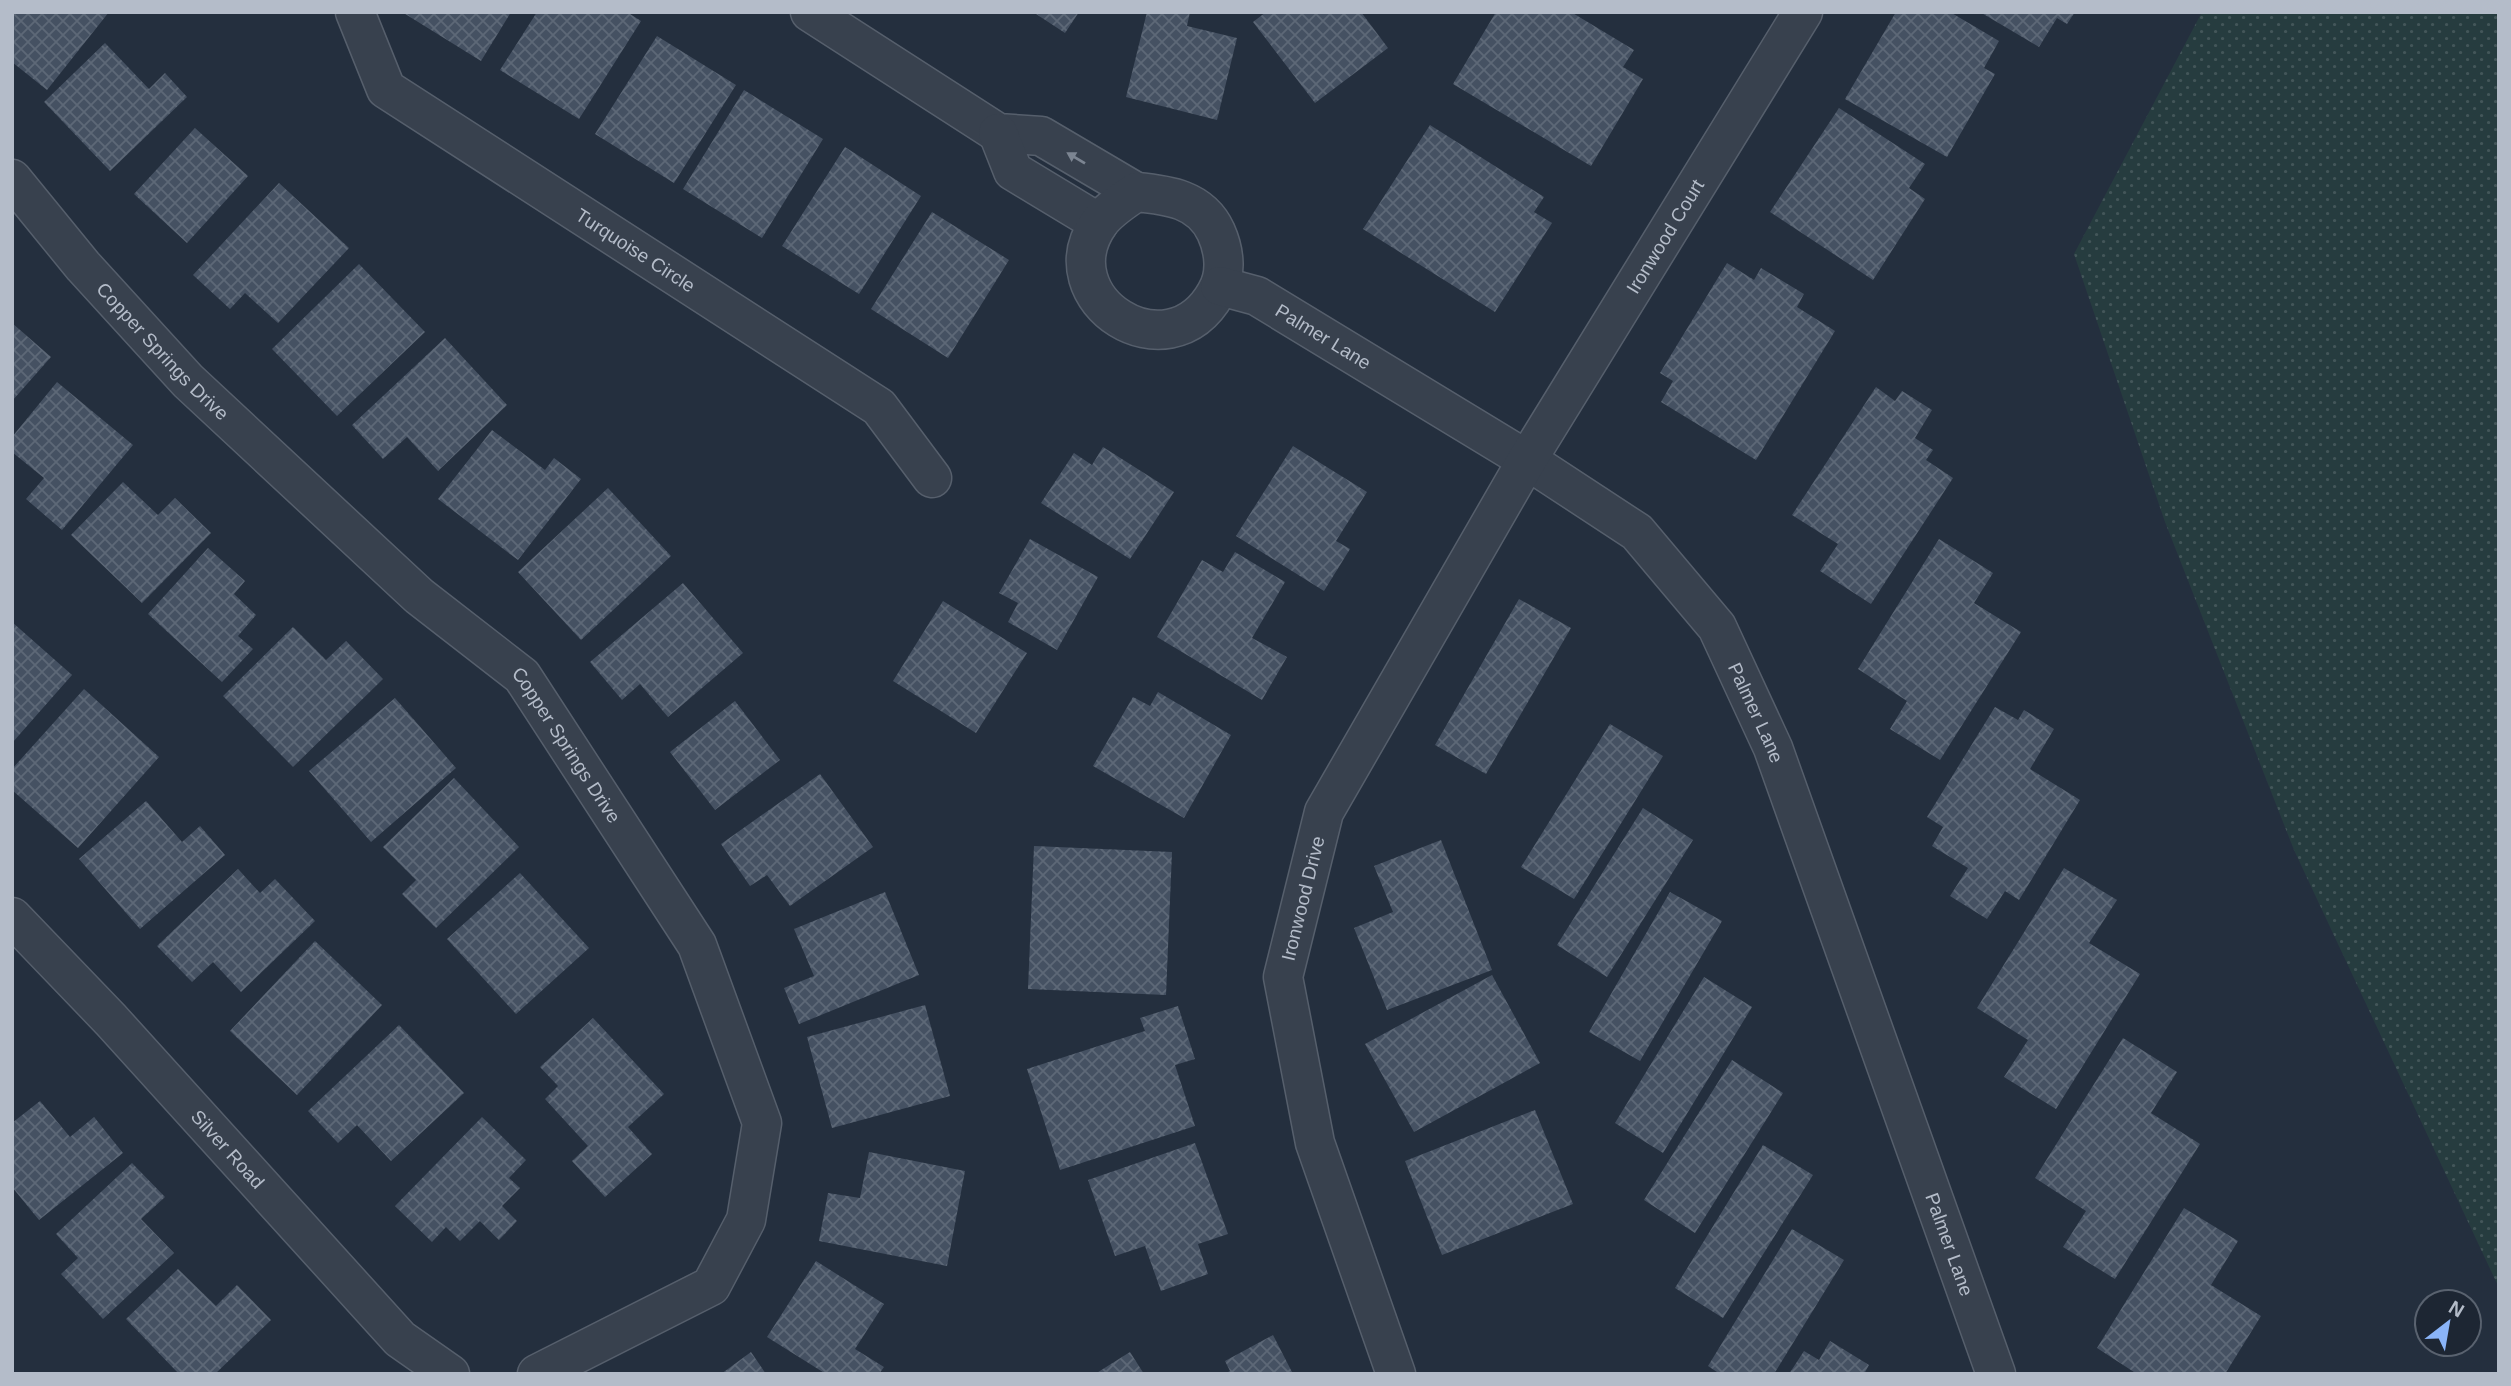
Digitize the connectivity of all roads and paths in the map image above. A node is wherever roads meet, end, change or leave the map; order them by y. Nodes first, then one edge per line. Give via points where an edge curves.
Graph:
1 (355, 12) edge
2 (810, 12) edge
3 (1803, 12) edge
4 (998, 133) junction
5 (12, 179) edge
6 (1136, 192) junction
7 (1099, 223) junction
8 (1220, 286) junction
9 (1527, 460) junction
10 (932, 478) dead end
11 (12, 917) edge
12 (450, 1374) edge
13 (537, 1374) edge
14 (1396, 1374) edge
15 (1996, 1374) edge

1 - 10 street, Turquoise Circle via 386,89 879,407
2 - 4 street
3 - 9 street, Ironwood Court
6 -> 4 street via 1041,136
4 - 7 street via 1013,171
5 - 13 street, Copper Springs Drive via 188,381 419,596 522,676 697,945 762,1123 746,1220 711,1286
6 - 7 street
6 - 8 street via 1177,198 1212,223 1224,264
7 - 8 street via 1089,244 1087,267 1093,290 1105,309 1124,323 1147,330 1191,321 1209,306
8 - 9 street, Palmer Lane via 1257,296
9 - 14 street, Ironwood Drive via 1324,812 1283,977 1315,1143
9 - 15 street, Palmer Lane via 1637,532 1717,627 1773,748
11 - 12 street, Silver Road via 400,1339

